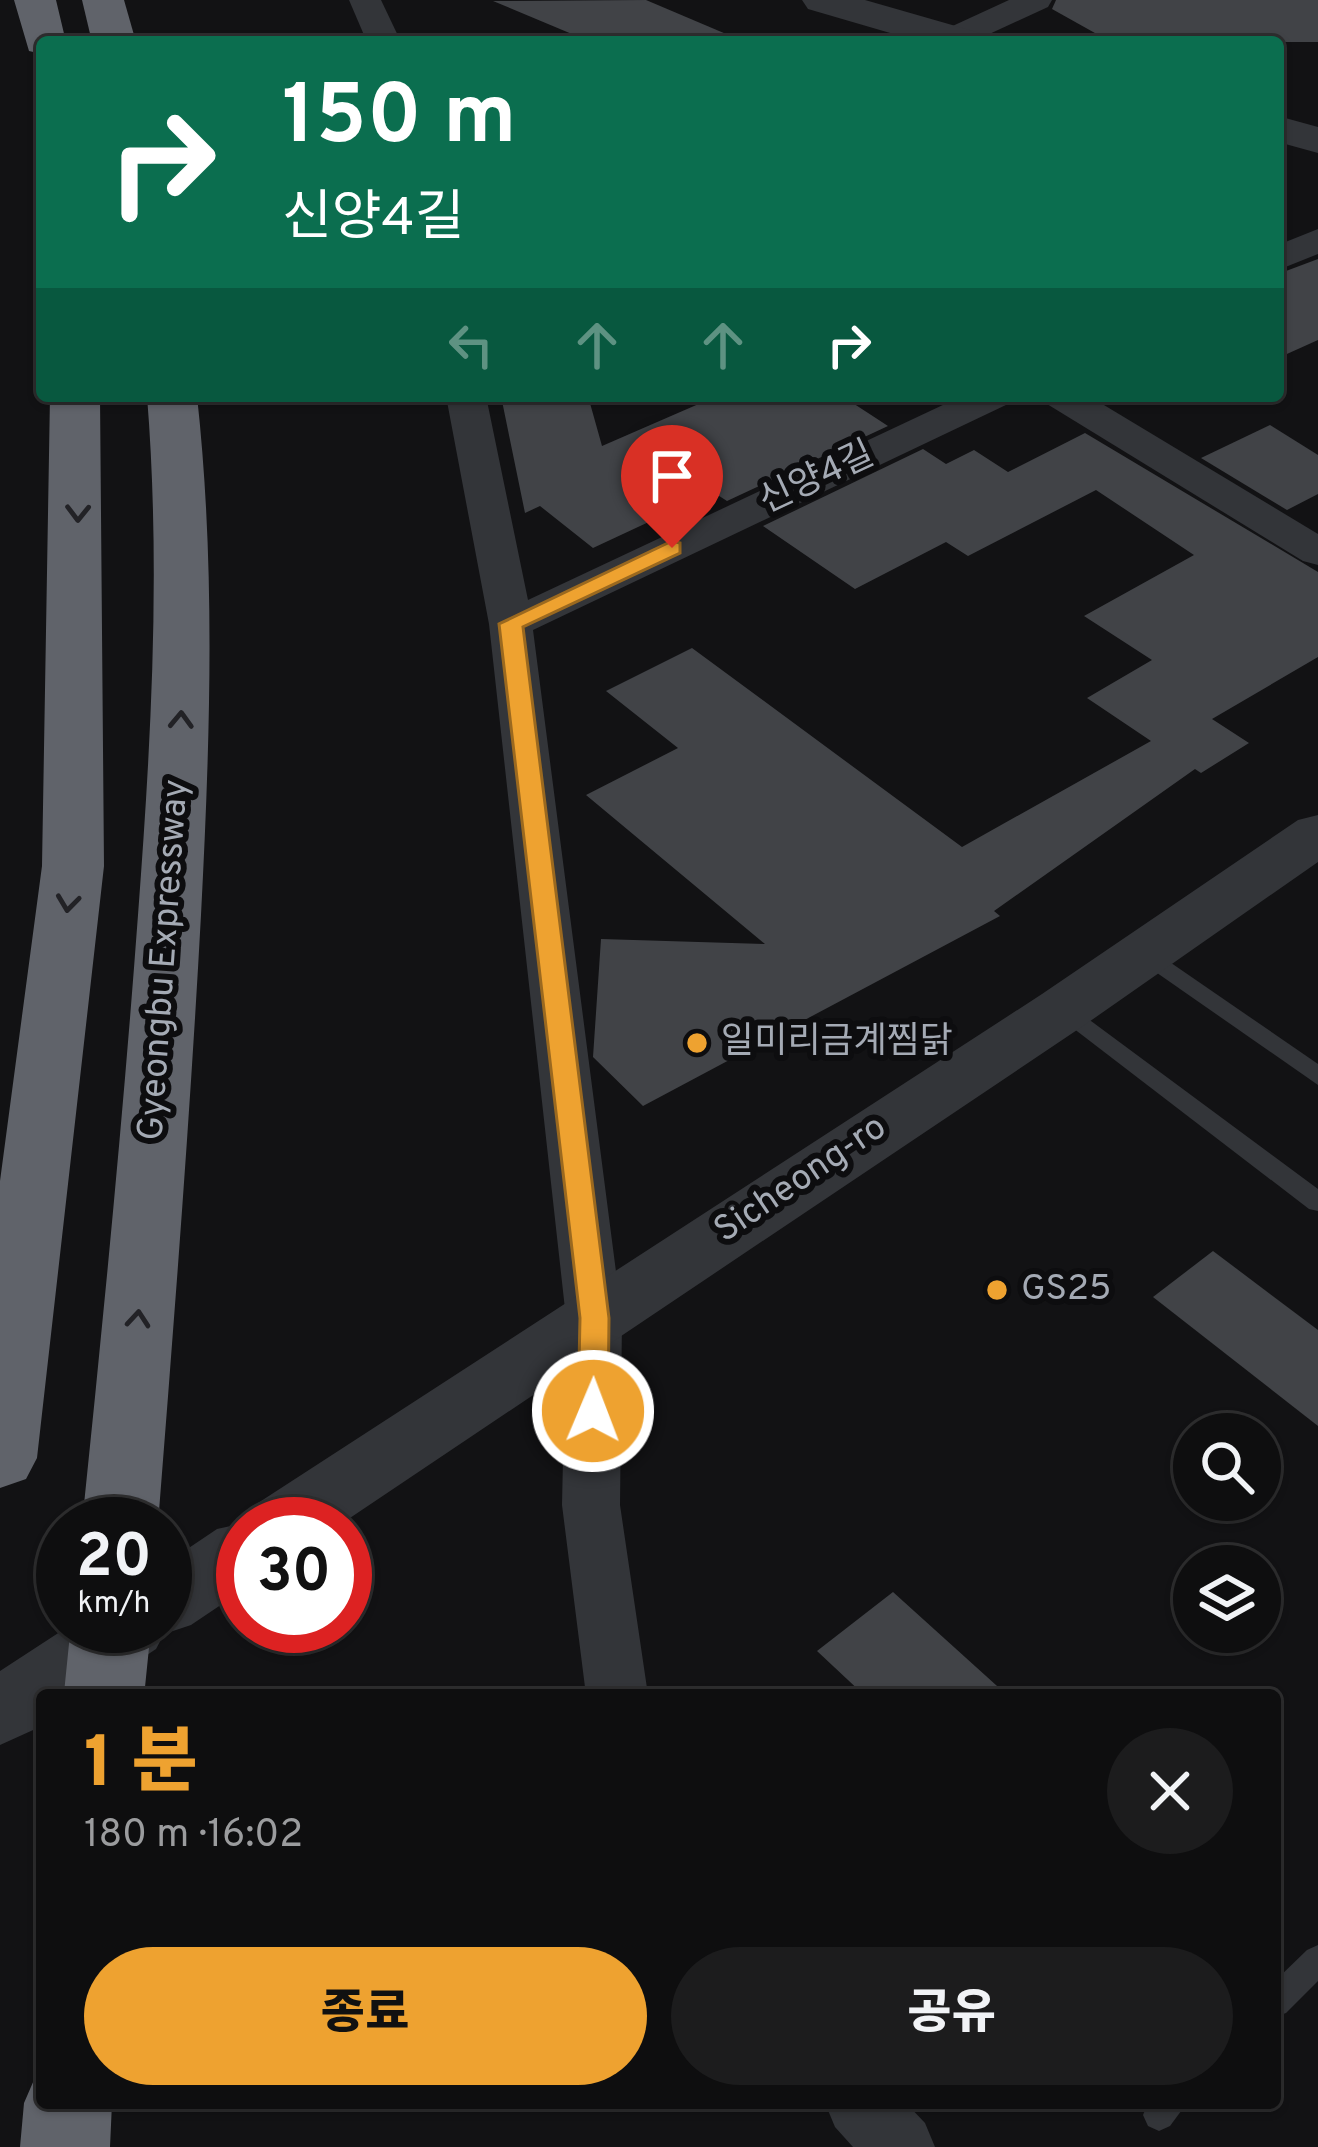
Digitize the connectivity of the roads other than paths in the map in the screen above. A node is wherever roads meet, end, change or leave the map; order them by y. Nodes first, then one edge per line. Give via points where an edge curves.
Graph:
1 (35, 0) edge
2 (104, 0) edge
3 (365, 0) edge
4 (822, 0) edge
5 (1036, 0) edge
6 (43, 36) edge
7 (113, 36) edge
8 (381, 36) edge
9 (939, 36) edge
10 (965, 36) edge
11 (1284, 131) edge
12 (1318, 140) edge
13 (1318, 240) edge
14 (1284, 256) edge
15 (75, 402) edge
16 (173, 402) edge
17 (467, 402) edge
18 (981, 402) edge
19 (1071, 402) edge
20 (1318, 552) edge
21 (511, 624) junction
22 (1318, 834) edge
23 (1144, 952) junction
24 (1064, 1010) junction
25 (1318, 1076) edge
26 (1318, 1202) edge
27 (594, 1318) junction
28 (0, 1458) edge
29 (122, 1497) edge
30 (325, 1497) edge
31 (89, 1653) edge
32 (108, 1653) edge
33 (105, 1689) edge
34 (616, 1689) edge
35 (0, 1712) edge
36 (1318, 1960) edge
37 (1281, 1996) edge
38 (67, 2109) edge
39 (865, 2109) edge
40 (64, 2147) edge
41 (900, 2147) edge

1 - 6 highway
2 - 7 highway
3 - 8 street
4 - 9 street
5 - 10 street
11 - 12 street
13 - 14 street
15 -> 28 highway via 73,866
29 -> 16 highway, Gyeongbu Expressway via 182,708
17 - 21 street
18 - 21 street, 신양4길
19 - 20 street
21 - 27 street
22 - 23 street, Sicheong-ro
23 - 24 street, Sicheong-ro
23 - 25 lane
24 - 26 lane
24 - 27 street, Sicheong-ro
27 - 30 street, Sicheong-ro
27 - 34 street via 591,1504
31 - 35 street
32 - 33 highway, bridge
36 - 37 lane
38 - 40 highway
39 - 41 street

